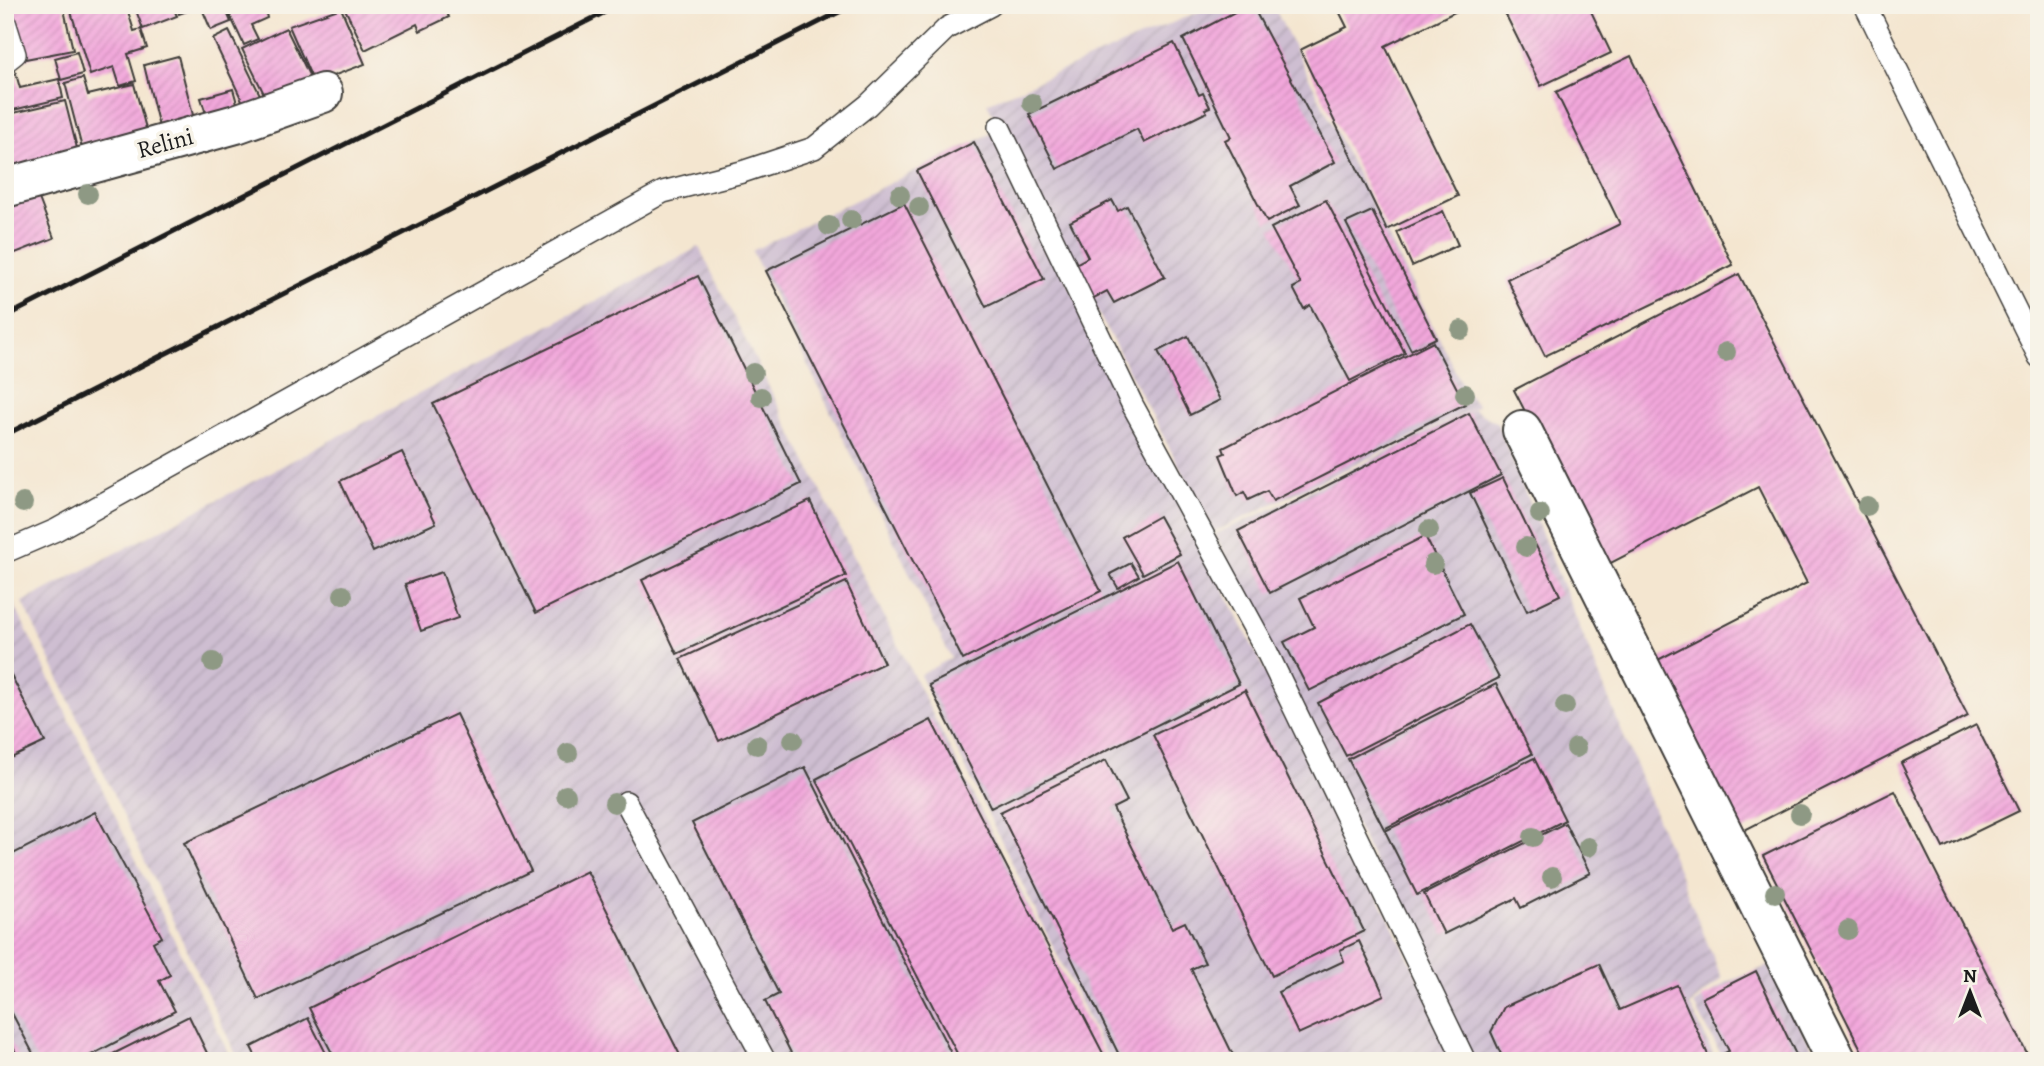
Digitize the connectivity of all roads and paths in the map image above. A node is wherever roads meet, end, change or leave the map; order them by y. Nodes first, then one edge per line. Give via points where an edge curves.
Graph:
1 (991, 5) edge
2 (1865, 5) edge
3 (5, 22) edge
4 (5, 62) edge
5 (323, 93) dead end
6 (999, 128) dead end
7 (5, 188) edge
8 (2039, 358) edge
9 (1522, 430) dead end
10 (5, 552) edge
11 (626, 802) dead end
12 (765, 1061) edge
13 (1465, 1061) edge
14 (1837, 1061) edge

1 - 10 lane via 947,28 868,105 814,148 663,192 56,530
2 - 8 lane
3 - 4 lane via 15,54
5 - 7 street, Relini via 236,124
6 - 13 lane via 1133,405 1265,648
9 - 14 street
11 - 12 lane

